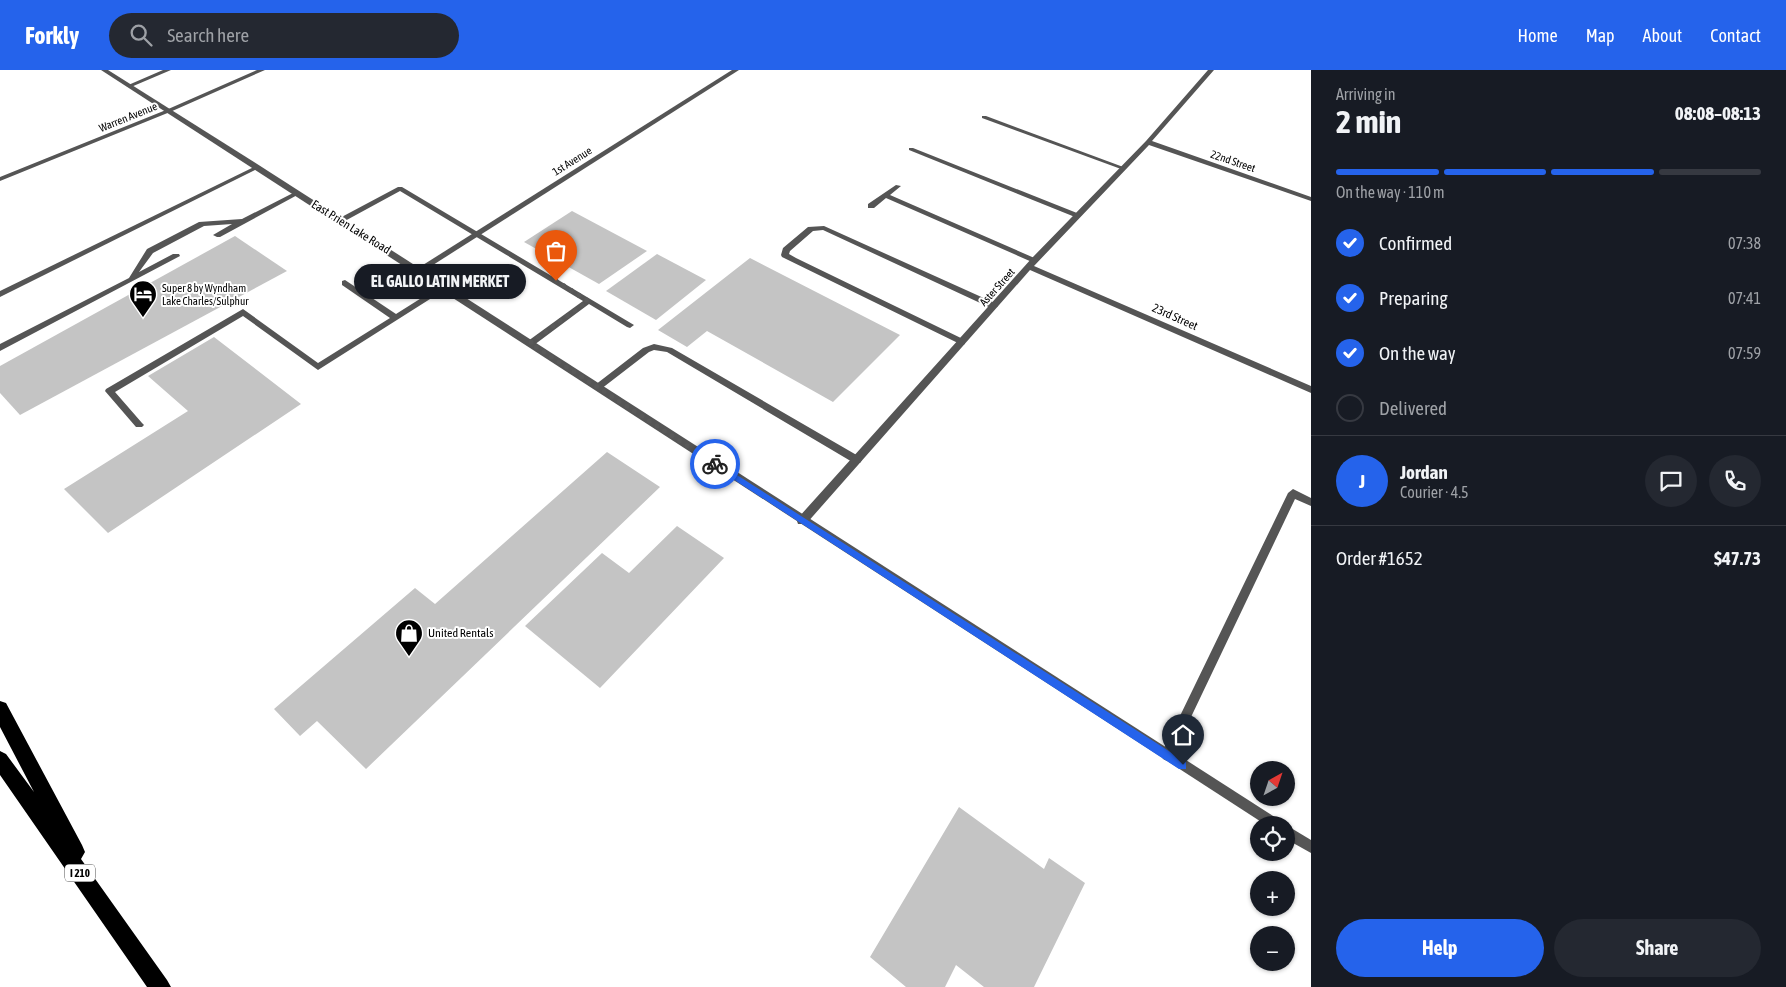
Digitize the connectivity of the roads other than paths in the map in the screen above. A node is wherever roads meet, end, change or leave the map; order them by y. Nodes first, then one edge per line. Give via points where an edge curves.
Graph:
1 (104, 70) edge
2 (168, 70) edge
3 (262, 70) edge
4 (736, 70) edge
5 (1211, 70) edge
6 (129, 86) junction
7 (168, 111) junction
8 (984, 117) dead end
9 (1148, 142) junction
10 (912, 149) dead end
11 (258, 167) junction
12 (1123, 168) junction
13 (0, 179) edge
14 (898, 186) dead end
15 (297, 193) junction
16 (884, 195) junction
17 (1311, 199) edge
18 (870, 206) dead end
19 (1078, 215) junction
20 (340, 220) junction
21 (243, 221) junction
22 (476, 232) junction
23 (217, 234) dead end
24 (176, 256) dead end
25 (1032, 264) junction
26 (419, 270) junction
27 (131, 279) junction
28 (345, 284) dead end
29 (445, 287) junction
30 (0, 294) edge
31 (588, 301) junction
32 (994, 306) junction
33 (396, 318) junction
34 (630, 325) dead end
35 (962, 342) junction
36 (530, 343) junction
37 (0, 348) edge
38 (598, 387) junction
39 (1311, 390) edge
40 (139, 425) dead end
41 (857, 460) junction
42 (1311, 502) edge
43 (802, 521) junction
44 (0, 709) edge
45 (1167, 755) junction
46 (0, 760) edge
47 (1262, 816) edge
48 (1295, 837) edge
49 (1311, 847) edge
50 (102, 904) junction
51 (160, 987) edge

1 - 6 street, East Prien Lake Road
2 - 6 street
3 - 7 street, Warren Avenue
4 - 22 street, 1st Avenue
5 - 9 street, Aster Street
6 - 7 street, East Prien Lake Road
7 - 11 street, East Prien Lake Road
7 - 13 street, Warren Avenue
8 - 12 street
9 - 12 street, Aster Street
9 - 17 street, 22nd Street
10 - 19 street
11 - 15 street, East Prien Lake Road
11 - 30 street
12 - 19 street, Aster Street
14 - 16 street
15 - 20 street, East Prien Lake Road
15 - 21 street
16 - 18 street
16 - 25 street, 23rd Street
19 - 25 street, Aster Street
20 - 22 street via 400,188
20 - 26 street, East Prien Lake Road
21 - 23 street
21 - 27 street via 202,224 167,242 150,251
22 - 26 street, 1st Avenue
22 - 31 street
24 - 27 street
25 - 32 street, Aster Street
25 - 39 street, 23rd Street
26 - 29 street, East Prien Lake Road
27 - 37 street
28 - 33 street
29 - 33 street
29 - 36 street, East Prien Lake Road
31 - 34 street
31 - 36 street
32 - 35 street, Aster Street
32 - 35 street via 824,228 811,228 786,250 785,255 793,260
33 - 40 street via 318,367 243,312 109,391
35 - 41 street, Aster Street
36 - 38 street, East Prien Lake Road
38 - 41 street via 646,350 662,347
38 - 43 street, East Prien Lake Road
41 - 43 street, Aster Street
42 - 45 street via 1293,493
43 - 45 street, East Prien Lake Road
44 - 50 highway
45 - 47 street, East Prien Lake Road
46 - 50 highway, I 210
48 - 49 street
50 - 51 highway, I 210

